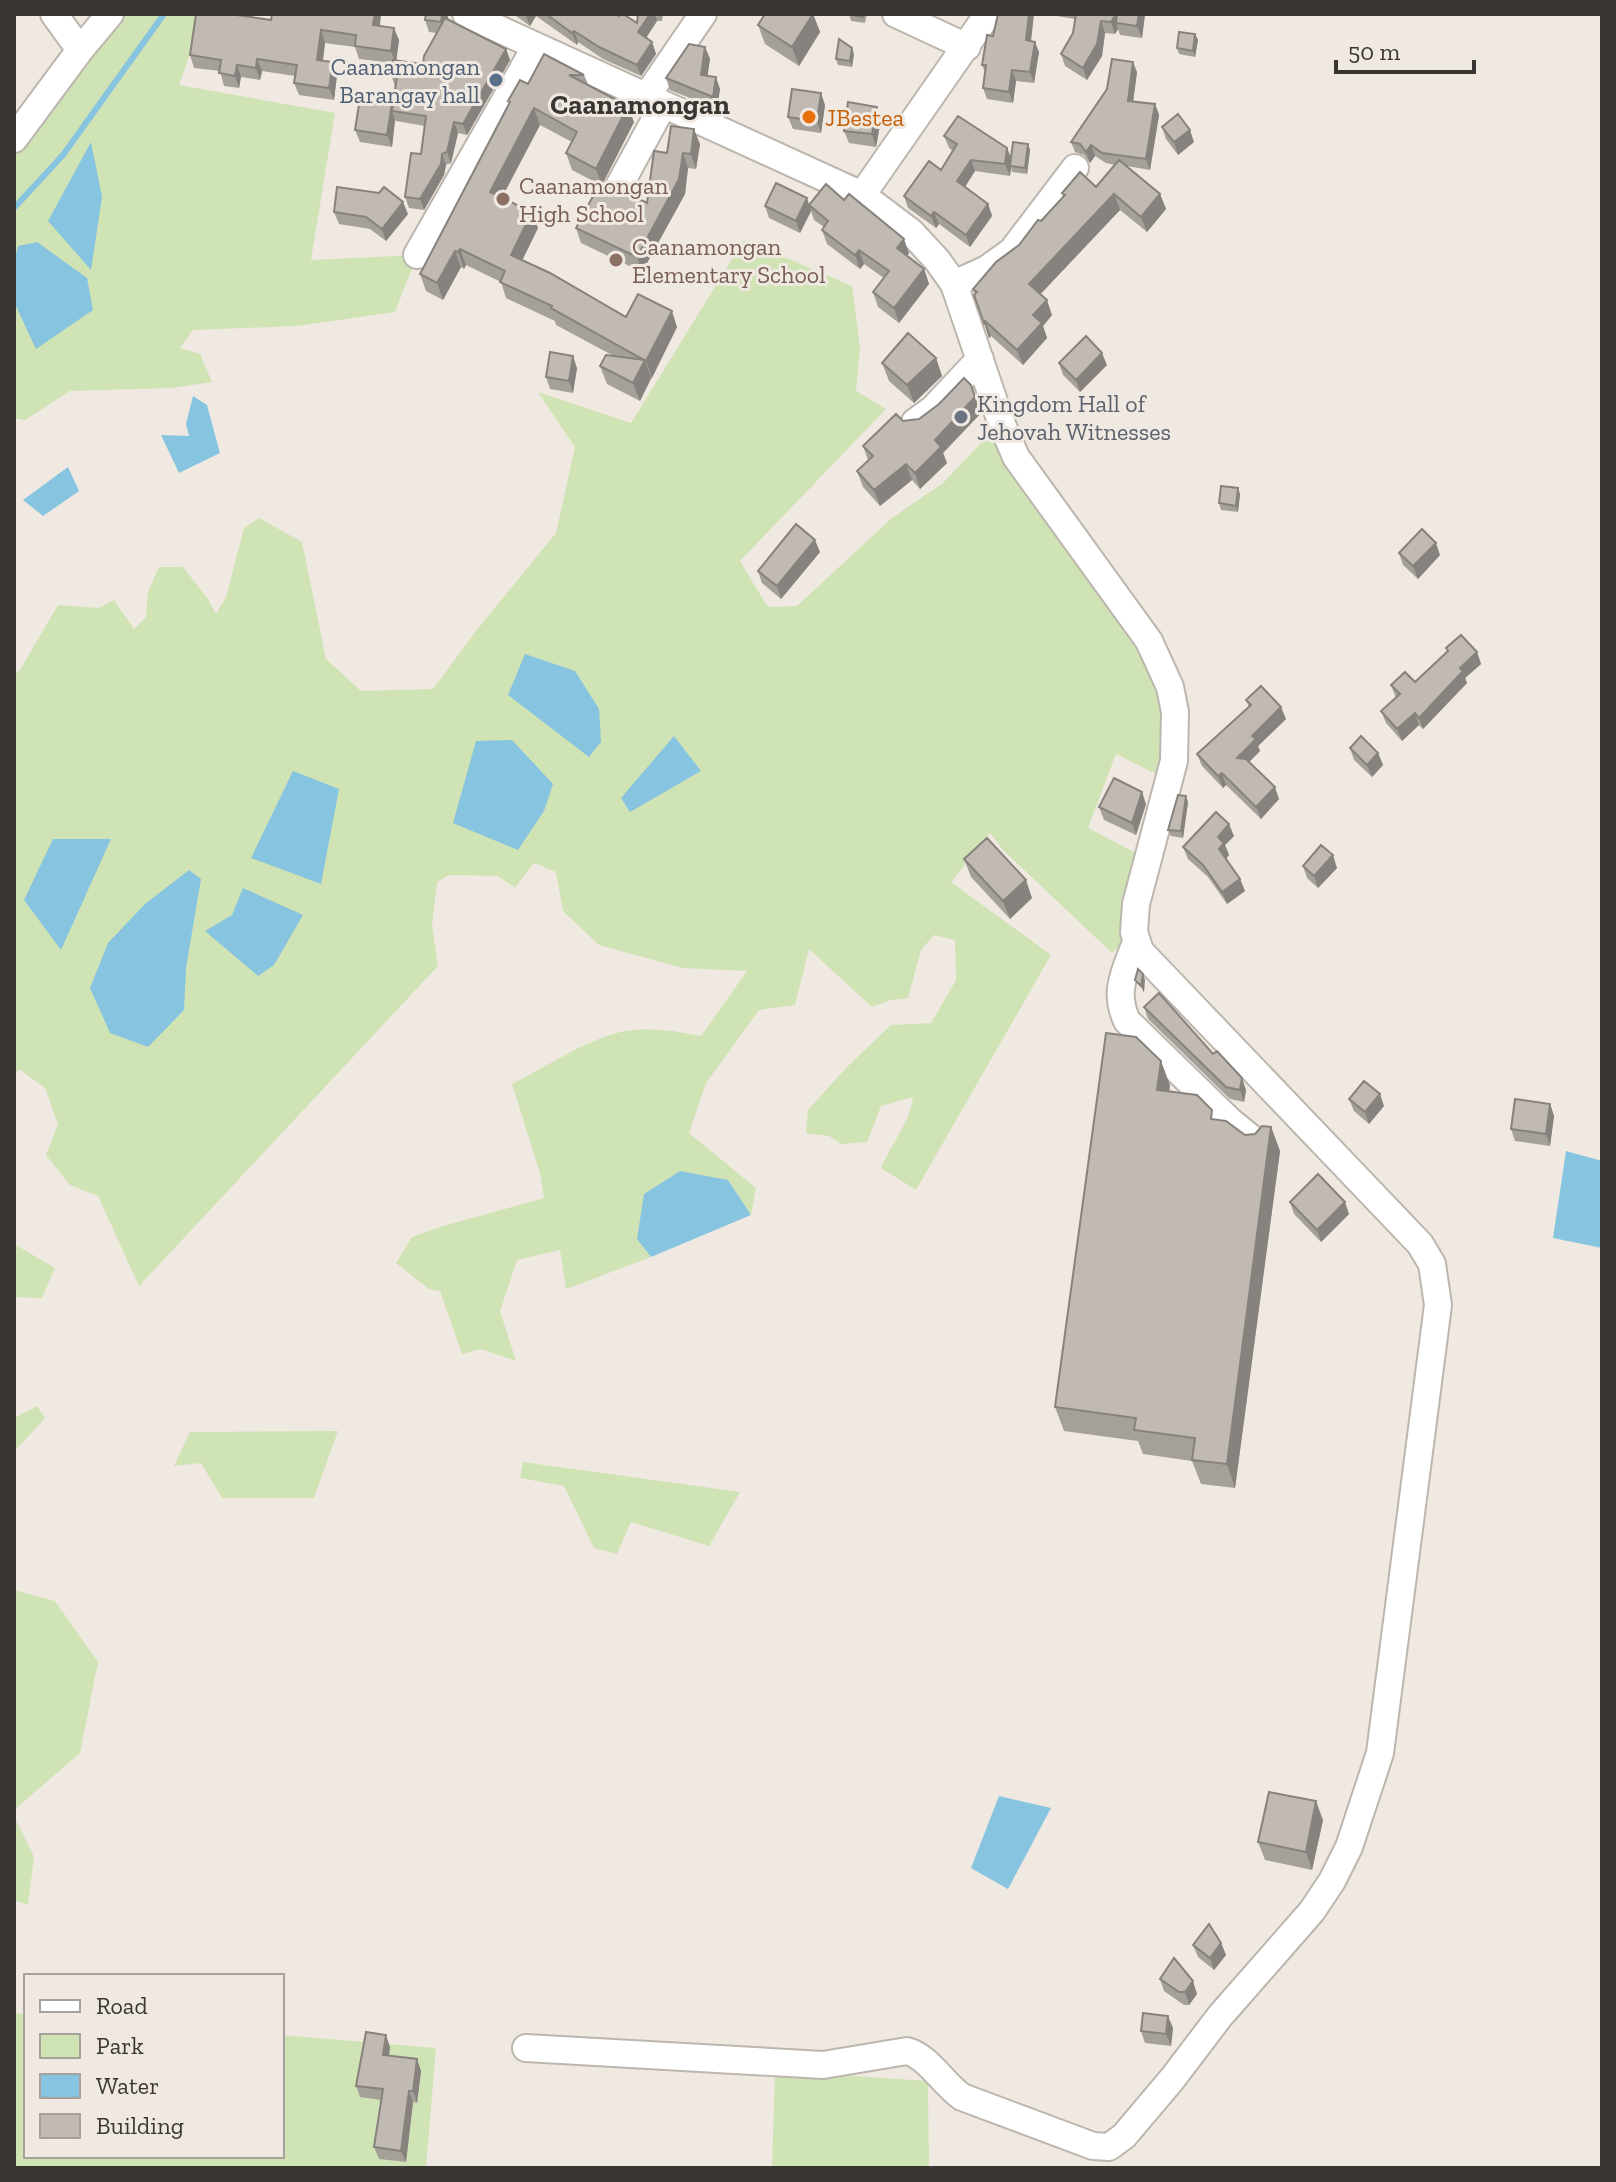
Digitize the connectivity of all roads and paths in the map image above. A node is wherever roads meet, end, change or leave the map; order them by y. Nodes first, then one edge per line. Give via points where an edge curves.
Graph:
1 (54, 14) edge
2 (110, 14) edge
3 (703, 14) edge
4 (896, 14) edge
5 (988, 14) edge
6 (484, 18) edge
7 (536, 46) junction
8 (967, 47) junction
9 (80, 50) junction
10 (655, 101) junction
11 (14, 139) edge
12 (1075, 168) dead end
13 (618, 188) edge
14 (862, 195) junction
15 (417, 255) dead end
16 (954, 284) junction
17 (980, 359) junction
18 (915, 422) edge
19 (1136, 942) junction
20 (1257, 1143) edge
21 (526, 2048) dead end

1 - 9 street
2 - 9 street
3 - 10 street
4 - 8 street
5 - 8 street
6 - 7 street
7 - 10 street
7 - 15 street
8 - 14 street
9 - 11 street
10 - 13 street
10 - 14 street
12 - 16 street via 1012,251
14 - 16 street via 911,232
16 - 17 street
17 - 18 street
17 - 19 street via 1016,457 1149,641 1170,687 1174,761 1133,918
19 - 20 street via 1120,987 1127,1021
19 - 21 street via 1428,1253 1436,1282 1438,1305 1380,1753 1332,1881 1173,2078 1109,2147 1093,2146 962,2097 918,2054 907,2051 823,2065

